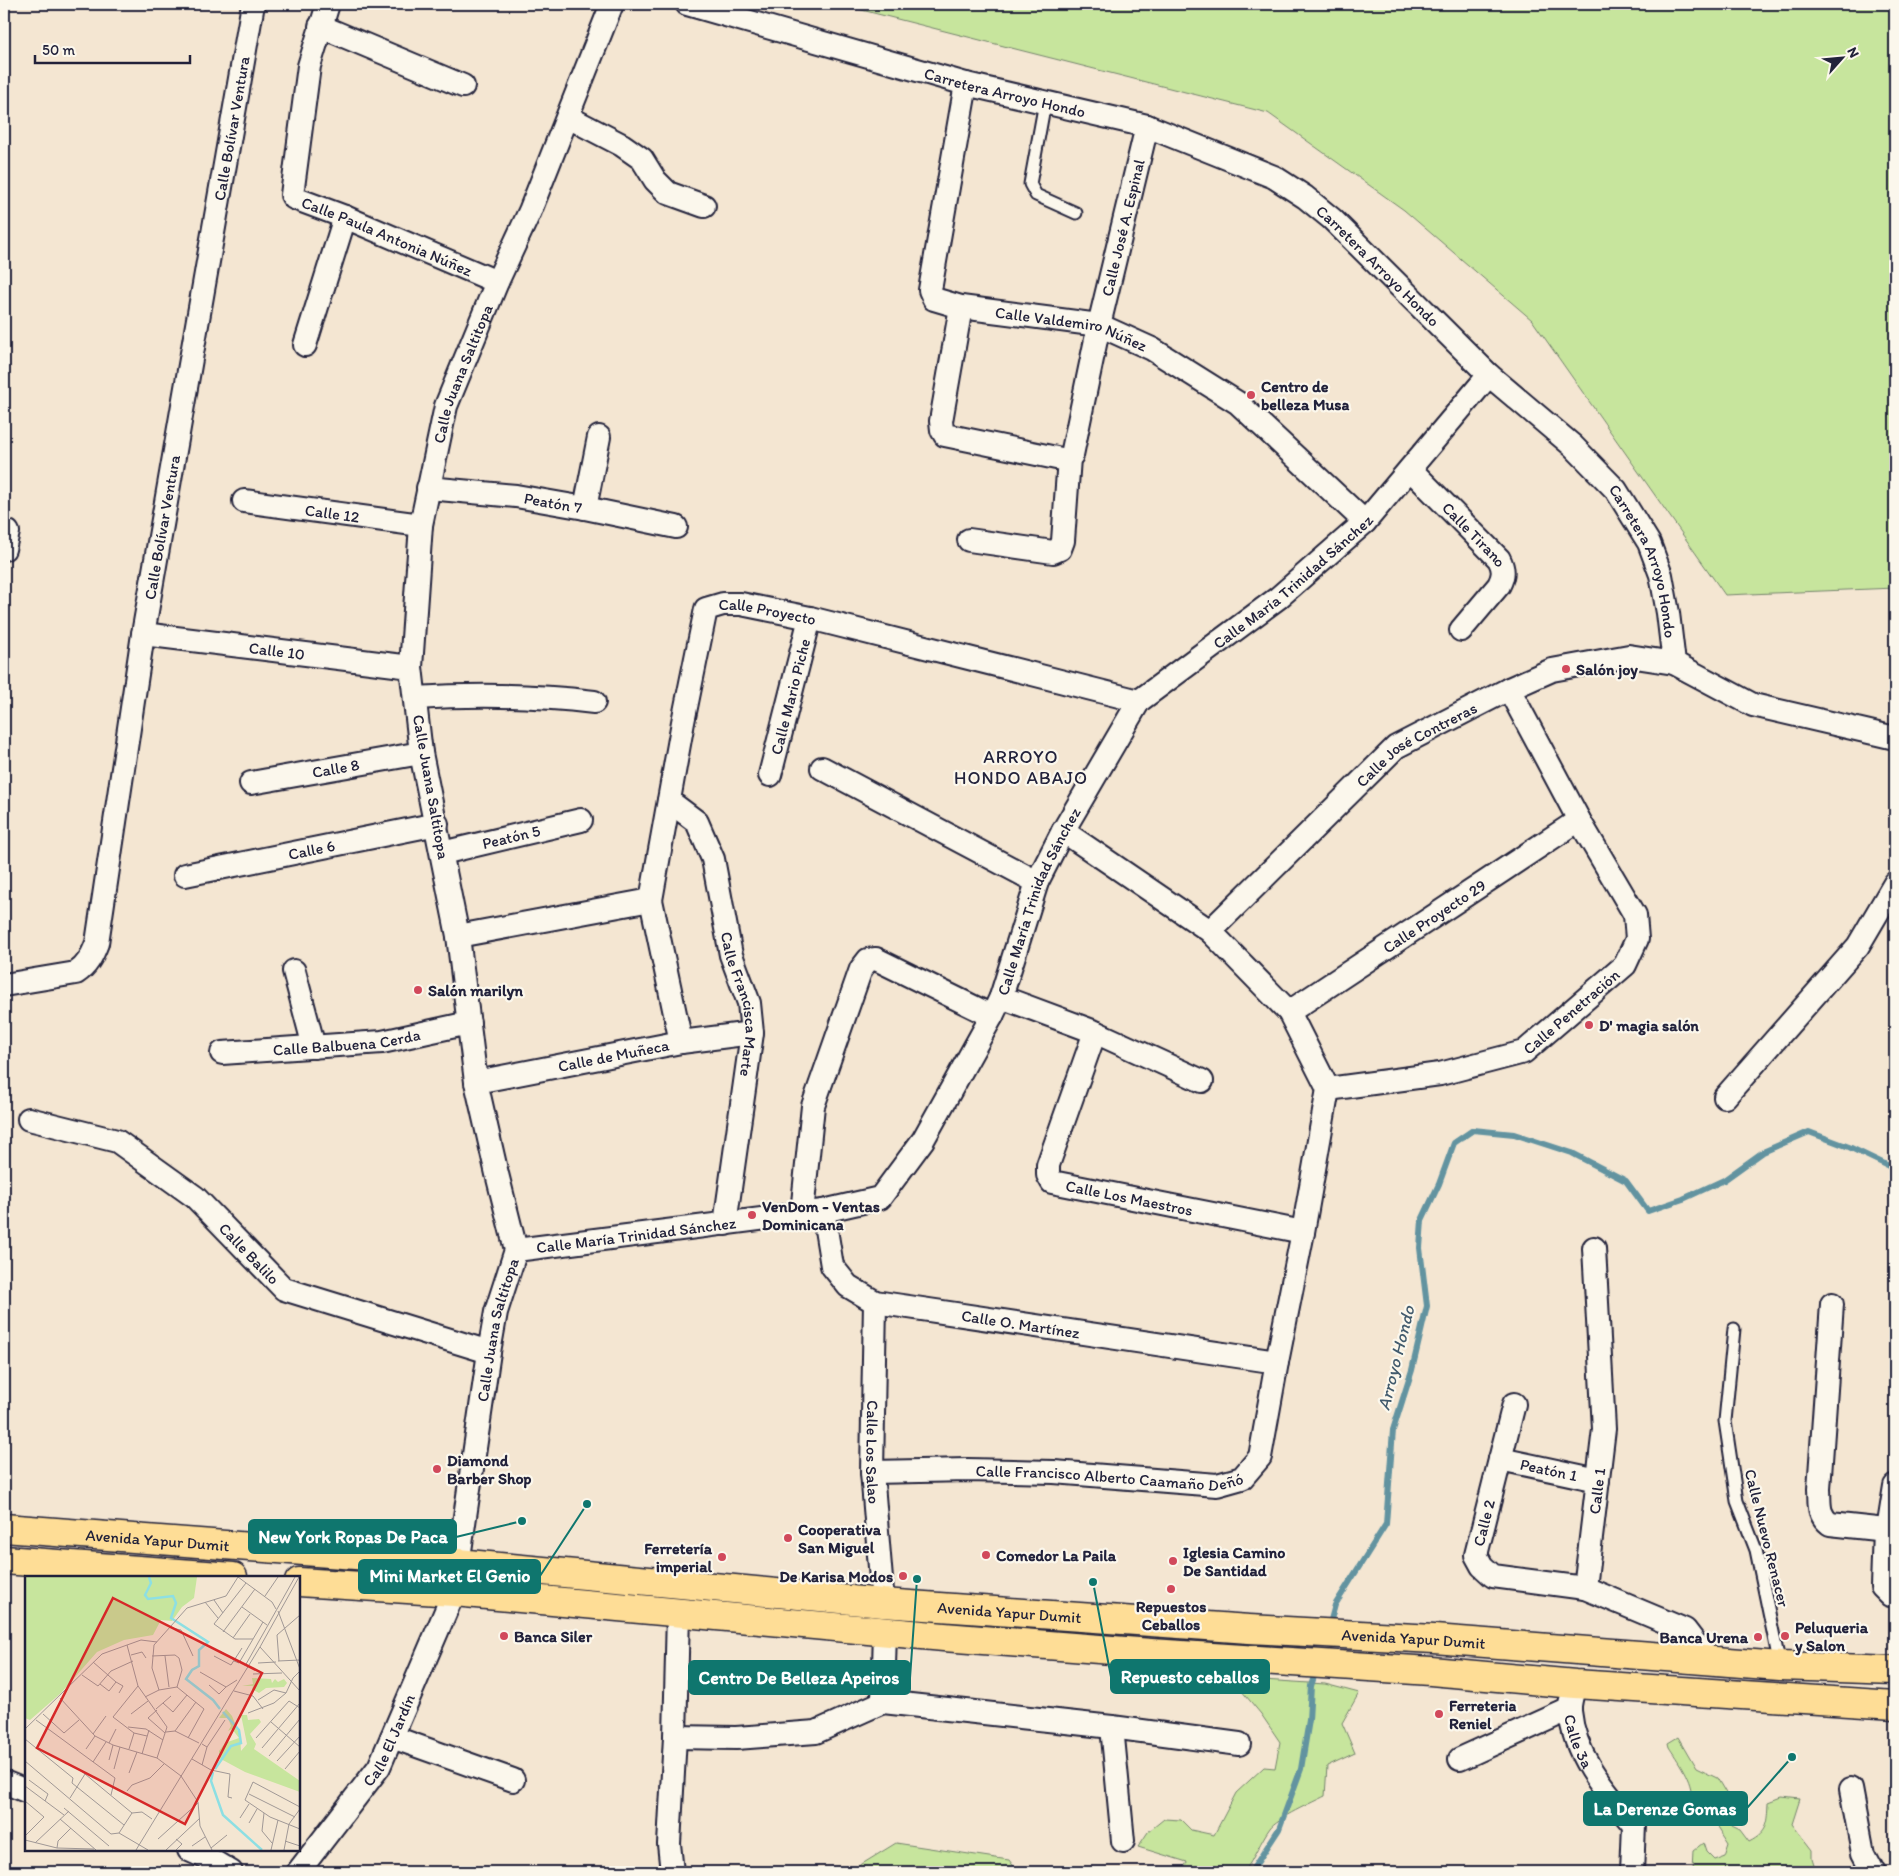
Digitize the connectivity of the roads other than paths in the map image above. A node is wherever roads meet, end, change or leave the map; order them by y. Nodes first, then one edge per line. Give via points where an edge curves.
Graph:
1 (253, 4) edge
2 (328, 4) edge
3 (612, 4) edge
4 (688, 4) edge
5 (320, 26) junction
6 (966, 84) junction
7 (463, 86) dead end
8 (1045, 102) junction
9 (568, 117) junction
10 (1147, 126) junction
11 (704, 206) dead end
12 (1076, 212) dead end
13 (345, 217) junction
14 (497, 282) junction
15 (962, 307) junction
16 (1099, 324) junction
17 (305, 345) dead end
18 (1489, 376) junction
19 (598, 437) dead end
20 (1069, 458) junction
21 (1410, 469) junction
22 (428, 488) junction
23 (244, 501) dead end
24 (585, 508) junction
25 (1365, 522) junction
26 (421, 524) junction
27 (676, 527) dead end
28 (969, 540) dead end
29 (810, 618) junction
30 (1461, 630) dead end
31 (143, 634) junction
32 (1674, 663) junction
33 (411, 667) junction
34 (1509, 689) junction
35 (415, 698) junction
36 (1139, 701) junction
37 (594, 702) dead end
38 (1895, 739) edge
39 (421, 753) junction
40 (822, 768) dead end
41 (770, 775) dead end
42 (251, 783) dead end
43 (669, 802) junction
44 (581, 820) dead end
45 (1579, 820) junction
46 (437, 824) junction
47 (1063, 831) junction
48 (442, 852) junction
49 (186, 875) dead end
50 (1037, 882) junction
51 (1895, 883) edge
52 (651, 900) junction
53 (1210, 931) junction
54 (458, 936) junction
55 (294, 972) dead end
56 (4, 985) edge
57 (996, 1007) junction
58 (1289, 1012) junction
59 (469, 1023) junction
60 (1095, 1032) junction
61 (752, 1033) junction
62 (681, 1042) junction
63 (314, 1047) junction
64 (222, 1053) dead end
65 (1202, 1081) dead end
66 (476, 1082) junction
67 (1328, 1089) junction
68 (1725, 1097) dead end
69 (30, 1119) dead end
70 (812, 1212) junction
71 (724, 1224) junction
72 (1303, 1232) junction
73 (1594, 1248) dead end
74 (516, 1250) junction
75 (875, 1302) junction
76 (1832, 1304) dead end
77 (1734, 1329) dead end
78 (489, 1352) junction
79 (1277, 1362) junction
80 (1514, 1404) dead end
81 (1500, 1459) junction
82 (872, 1472) junction
83 (1598, 1480) junction
84 (1895, 1486) edge
85 (4, 1528) edge
86 (1889, 1530) edge
87 (4, 1560) edge
88 (458, 1563) junction
89 (220, 1576) edge
90 (300, 1582) edge
91 (1585, 1588) junction
92 (454, 1592) junction
93 (1895, 1595) edge
94 (883, 1602) junction
95 (678, 1613) junction
96 (886, 1631) junction
97 (1708, 1660) junction
98 (1780, 1666) junction
99 (1895, 1670) edge
100 (1572, 1697) junction
101 (883, 1702) junction
102 (1895, 1705) edge
103 (1112, 1727) junction
104 (392, 1736) junction
105 (675, 1737) junction
106 (1238, 1744) dead end
107 (1460, 1760) dead end
108 (513, 1780) dead end
109 (4, 1782) edge
110 (1851, 1789) dead end
111 (25, 1791) edge
112 (1123, 1841) dead end
113 (192, 1851) edge
114 (671, 1869) edge
115 (231, 1872) edge
116 (298, 1872) edge
117 (1632, 1872) edge
118 (1874, 1872) edge

1 - 31 street, Calle Bolívar Ventura
2 - 5 street, Calle Paula Antonia Núñez
3 - 9 street, Calle Juana Saltitopa
4 - 6 street, Carretera Arroyo Hondo
5 - 7 street
5 - 13 street, Calle Paula Antonia Núñez via 309,66 292,195
6 - 8 street, Carretera Arroyo Hondo
6 - 15 street, Calle Valdemiro Núñez via 930,290 934,299
8 - 10 street, Carretera Arroyo Hondo
8 - 12 lane via 1030,184 1036,195
9 - 11 street via 642,159 668,193
9 - 14 street, Calle Juana Saltitopa
10 - 16 street, Calle José A. Espinal
10 - 18 street, Carretera Arroyo Hondo via 1274,177 1305,197 1332,219
13 - 14 street, Calle Paula Antonia Núñez
13 - 17 street
14 - 22 street, Calle Juana Saltitopa via 446,406
15 - 16 street, Calle Valdemiro Núñez
15 - 20 street via 941,421 945,435 1066,460
16 - 20 street, Calle José A. Espinal
16 - 25 street, Calle Valdemiro Núñez via 1152,349 1238,403
18 - 21 street, Calle María Trinidad Sánchez
18 - 32 street, Carretera Arroyo Hondo via 1573,446 1616,490 1649,543 1661,575
19 - 24 street
20 - 28 street, Calle José A. Espinal via 1060,549 1053,552
21 - 25 street, Calle María Trinidad Sánchez
21 - 30 street, Calle Tirano via 1499,559 1503,568 1499,585
22 - 24 street, Peatón 7 via 516,496
22 - 26 street, Calle Juana Saltitopa
23 - 26 street, Calle 12
24 - 27 street, Peatón 7
25 - 36 street, Calle María Trinidad Sánchez via 1278,598
26 - 33 street, Calle Juana Saltitopa
29 - 36 street, Calle Proyecto
29 - 41 street, Calle Mario Piche
29 - 43 street, Calle Proyecto via 741,604 723,604 706,609
31 - 33 street, Calle 10
31 - 56 street, Calle Bolívar Ventura via 93,954 83,969 76,973
32 - 34 street, Calle José Contreras via 1629,656 1552,670
32 - 38 street, Carretera Arroyo Hondo via 1753,705
33 - 35 street, Calle Juana Saltitopa
34 - 45 street, Calle Penetración
34 - 53 street, Calle José Contreras via 1396,747
35 - 37 street via 545,697
35 - 39 street, Calle Juana Saltitopa
36 - 47 street, Calle María Trinidad Sánchez
39 - 42 street, Calle 8
39 - 46 street, Calle Juana Saltitopa
40 - 50 street
43 - 52 street, Calle Proyecto
43 - 61 street, Calle Francisca Marte via 697,822 713,859 731,955 749,1003
44 - 48 street, Peatón 5
45 - 58 street, Calle Proyecto 29
45 - 67 street, Calle Penetración via 1635,915 1637,939 1625,965 1524,1052 1440,1074
46 - 48 street, Calle Juana Saltitopa
46 - 49 street, Calle 6
47 - 50 street, Calle María Trinidad Sánchez
47 - 53 street
48 - 54 street, Calle Juana Saltitopa
50 - 57 street, Calle María Trinidad Sánchez
51 - 68 street via 1858,946
52 - 54 street
52 - 62 street, Calle Proyecto
53 - 58 street
54 - 59 street, Calle Juana Saltitopa
55 - 63 street
57 - 60 street
57 - 70 street, Calle María Trinidad Sánchez via 924,1140 880,1198
57 - 70 street, Calle O. Martínez via 876,959 868,960 861,969 813,1106
58 - 67 street
59 - 63 street, Calle Balbuena Cerda via 382,1042
59 - 66 street, Calle Juana Saltitopa
60 - 65 street
60 - 72 street, Calle Los Maestros via 1048,1164 1052,1182
61 - 62 street, Calle de Muñeca
61 - 71 street, Calle Francisca Marte
62 - 66 street, Calle de Muñeca
63 - 64 street, Calle Balbuena Cerda
66 - 74 street, Calle Juana Saltitopa
67 - 72 street, Calle Francisco Alberto Caamaño Deñó
69 - 78 street, Calle Balilo via 117,1141 195,1197 284,1289
70 - 71 street, Calle María Trinidad Sánchez
70 - 75 street, Calle O. Martínez via 832,1266 848,1286
71 - 74 street, Calle María Trinidad Sánchez
72 - 79 street, Calle Francisco Alberto Caamaño Deñó
73 - 83 street, Calle 1 via 1604,1429
74 - 78 street, Calle Juana Saltitopa via 496,1312
75 - 79 street, Calle O. Martínez
75 - 82 street, Calle Los Salao
76 - 86 street via 1820,1512 1830,1524
77 - 98 lane, Calle Nuevo Renacer via 1725,1421 1737,1502 1756,1550
78 - 88 street, Calle Juana Saltitopa
79 - 82 street, Calle Francisco Alberto Caamaño Deñó via 1260,1457 1242,1478 1217,1485 1054,1472
80 - 81 street, Calle 2
81 - 83 street, Peatón 1
81 - 91 street, Calle 2 via 1476,1554 1482,1566 1493,1576
82 - 94 street, Calle Los Salao
83 - 91 street, Calle 1
84 - 86 street
85 - 88 main road, Avenida Yapur Dumit
86 - 93 street via 1882,1588
87 - 89 main road, Avenida Yapur Dumit
88 - 92 street, Calle Juana Saltitopa
88 - 94 main road, Avenida Yapur Dumit
90 - 92 main road, Avenida Yapur Dumit
91 - 97 street via 1685,1630
92 - 95 main road, Avenida Yapur Dumit
92 - 104 street, Calle El Jardín
94 - 97 main road, Avenida Yapur Dumit
95 - 96 main road, Avenida Yapur Dumit
95 - 105 street
96 - 100 main road, Avenida Yapur Dumit via 1431,1671
96 - 101 street
97 - 98 main road, Avenida Yapur Dumit
98 - 99 main road, Avenida Yapur Dumit
100 - 102 main road, Avenida Yapur Dumit
100 - 107 street
100 - 117 street, Calle 3a via 1576,1742 1598,1783 1634,1825
101 - 103 street
101 - 105 street via 816,1732 736,1738
103 - 106 street
103 - 112 street
104 - 108 street
104 - 116 street, Calle El Jardín via 379,1767
105 - 114 street via 669,1844
109 - 111 street
110 - 118 street via 1863,1853
113 - 115 street

